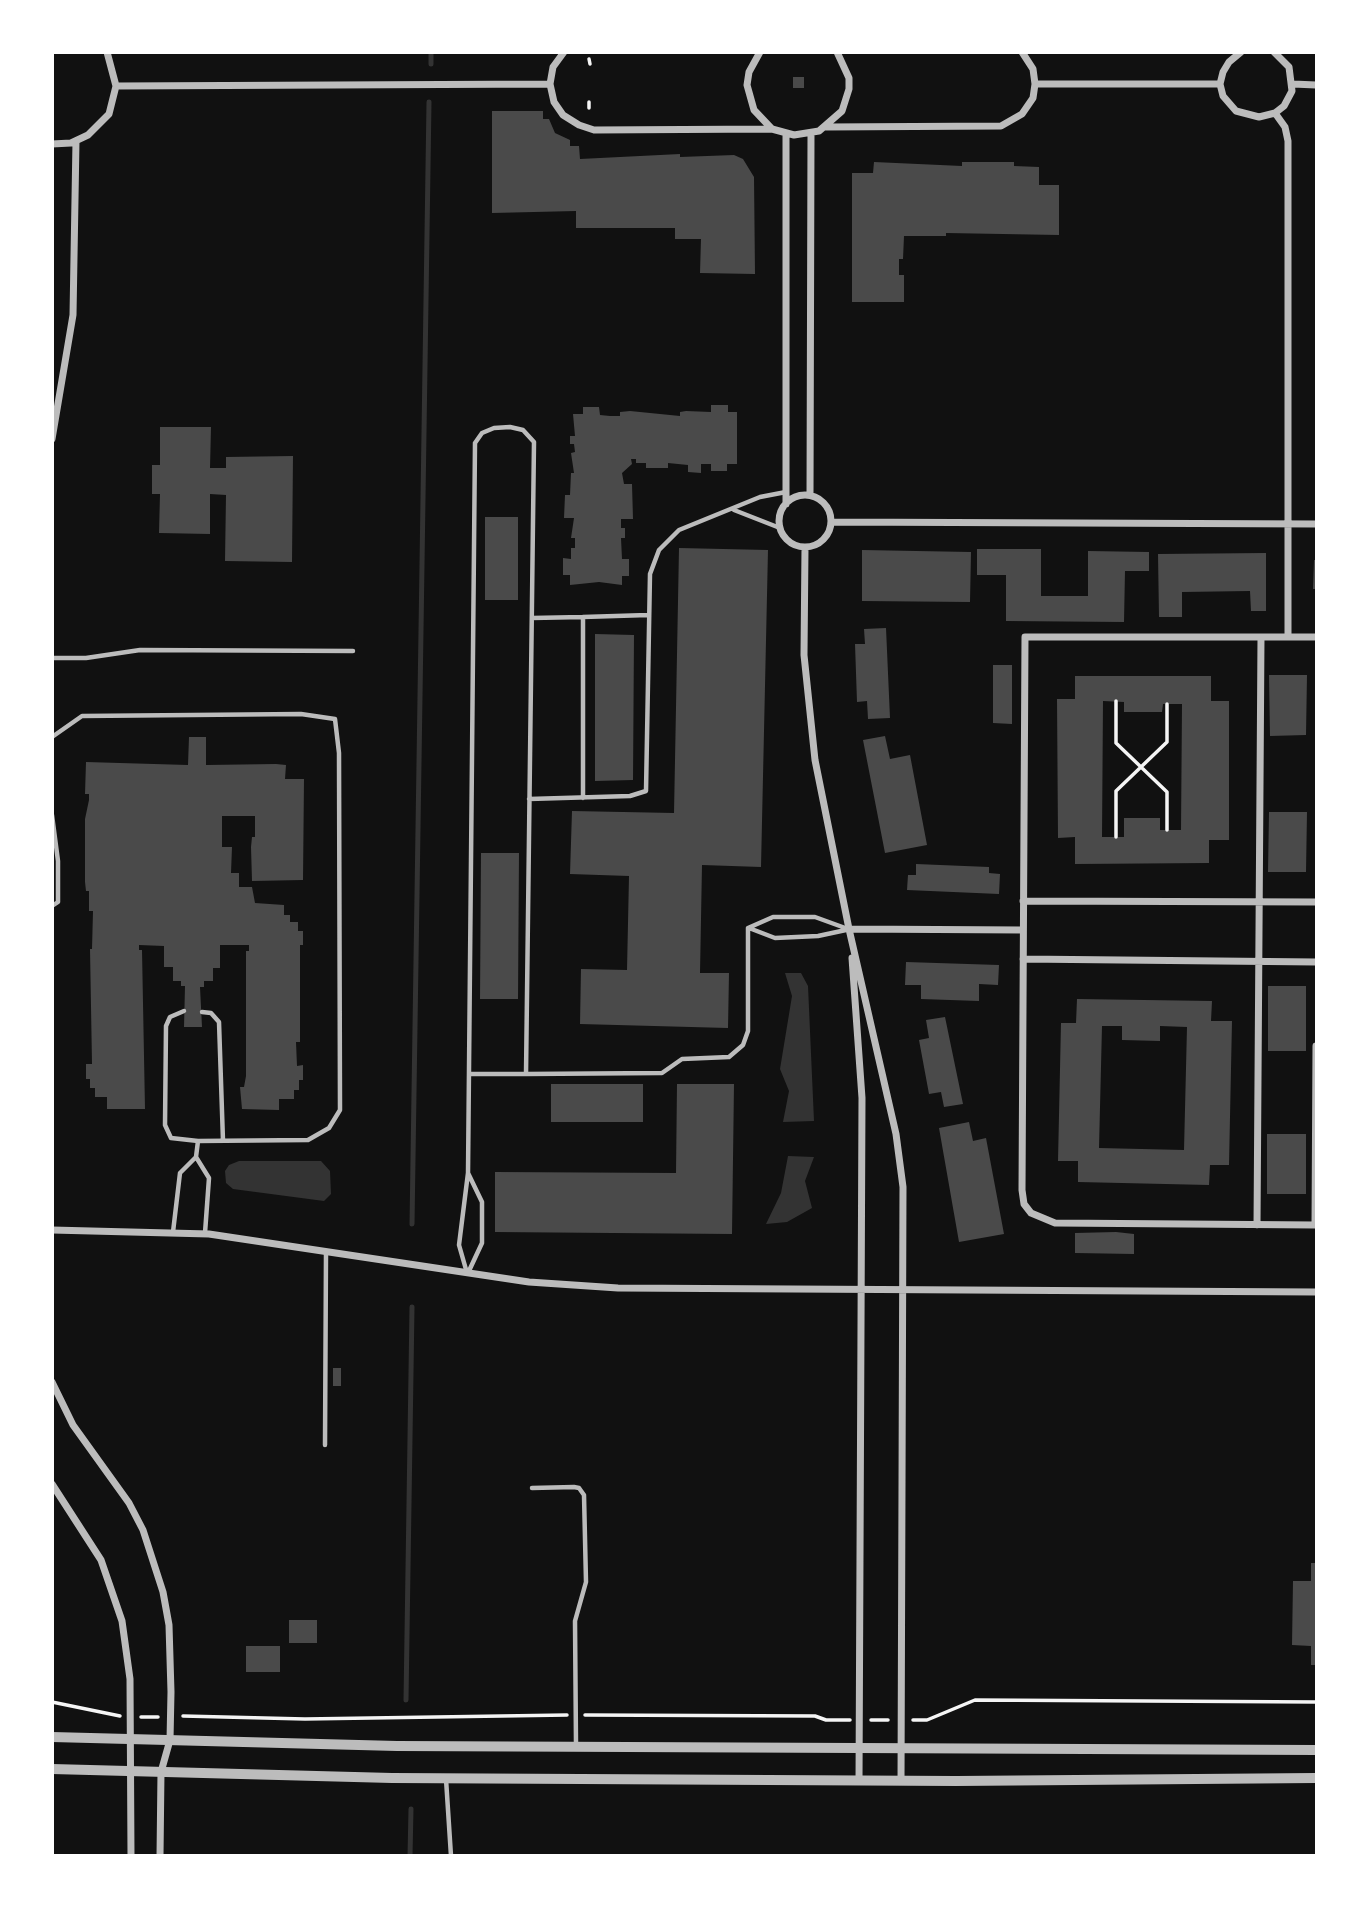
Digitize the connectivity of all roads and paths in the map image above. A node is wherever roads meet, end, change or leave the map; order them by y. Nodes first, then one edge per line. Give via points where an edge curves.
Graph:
1 (107, 52) edge
2 (564, 52) edge
3 (760, 52) edge
4 (837, 52) edge
5 (1022, 52) edge
6 (1241, 52) edge
7 (1274, 52) edge
8 (1283, 55) edge
9 (550, 84) junction
10 (1035, 84) junction
11 (1220, 84) junction
12 (1293, 84) junction
13 (1317, 85) edge
14 (116, 86) junction
15 (589, 102) dead end
16 (589, 108) dead end
17 (1275, 113) junction
18 (826, 127) junction
19 (772, 128) junction
20 (786, 134) junction
21 (811, 134) junction
22 (76, 141) junction
23 (52, 144) edge
24 (52, 439) edge
25 (786, 492) junction
26 (810, 495) junction
27 (786, 504) junction
28 (734, 510) junction
29 (832, 522) junction
30 (1289, 524) junction
31 (1317, 524) edge
32 (780, 528) junction
33 (805, 548) junction
34 (648, 615) junction
35 (583, 617) junction
36 (531, 618) junction
37 (1261, 637) junction
38 (1288, 637) junction
39 (1317, 637) edge
40 (352, 651) dead end
41 (52, 658) edge
42 (1116, 701) dead end
43 (1167, 704) dead end
44 (52, 737) edge
45 (1142, 768) junction
46 (583, 798) junction
47 (529, 799) junction
48 (52, 815) edge
49 (1167, 830) dead end
50 (1116, 837) dead end
51 (1023, 901) junction
52 (1259, 902) junction
53 (1317, 902) edge
54 (52, 906) edge
55 (748, 928) junction
56 (849, 929) junction
57 (1023, 930) junction
58 (1023, 959) junction
59 (1259, 961) junction
60 (1317, 962) edge
61 (184, 1011) dead end
62 (202, 1012) dead end
63 (1317, 1046) edge
64 (469, 1074) junction
65 (526, 1074) junction
66 (223, 1140) junction
67 (198, 1142) junction
68 (196, 1157) junction
69 (468, 1173) junction
70 (1257, 1225) junction
71 (1316, 1225) edge
72 (52, 1230) edge
73 (173, 1232) junction
74 (205, 1234) junction
75 (326, 1252) junction
76 (468, 1274) junction
77 (862, 1290) junction
78 (904, 1291) junction
79 (1317, 1292) edge
80 (52, 1382) edge
81 (325, 1445) dead end
82 (52, 1484) edge
83 (532, 1488) dead end
84 (52, 1702) edge
85 (1317, 1702) edge
86 (576, 1715) junction
87 (130, 1717) junction
88 (170, 1717) junction
89 (859, 1720) junction
90 (901, 1720) junction
91 (52, 1738) edge
92 (130, 1740) junction
93 (170, 1741) junction
94 (576, 1747) junction
95 (859, 1748) junction
96 (901, 1748) junction
97 (1317, 1750) edge
98 (52, 1769) edge
99 (130, 1771) junction
100 (161, 1772) junction
101 (446, 1778) junction
102 (1317, 1778) edge
103 (859, 1780) junction
104 (901, 1781) junction
105 (131, 1856) edge
106 (160, 1856) edge
107 (451, 1856) edge

1 - 14 street
2 - 9 street via 553,67
3 - 19 street via 749,72 749,98
4 - 18 street via 846,67 849,89 842,111
5 - 10 street
6 - 11 street via 1229,62
7 - 8 street
8 - 12 street
9 - 14 street
9 - 19 street via 554,102 564,116 594,130
10 - 11 street
10 - 18 street via 1026,110 1001,126
11 - 17 street via 1229,104 1243,114
12 - 13 street
12 - 17 street via 1289,99
14 - 22 street via 100,125
15 - 16 path
17 - 30 street via 1288,141
18 - 21 street
19 - 20 street
20 - 21 street
20 - 25 street
21 - 26 street
22 - 23 street
22 - 24 street via 73,315
25 - 27 street
25 - 28 lane
26 - 27 street
26 - 29 street via 828,508
27 - 32 street
28 - 32 lane
28 - 34 lane via 679,530 659,550 650,574
29 - 30 street
29 - 33 street via 826,538
30 - 31 street
30 - 38 street
32 - 33 street via 789,542
33 - 56 street via 804,655 810,727
34 - 35 lane
34 - 46 lane via 646,791
35 - 36 lane
35 - 46 lane
36 - 47 lane
36 - 64 lane via 534,442 523,430 494,428 482,433 475,443
37 - 38 street
37 - 51 street via 1025,637
37 - 52 street
38 - 39 street
40 - 41 lane via 140,650
42 - 45 path via 1116,743
43 - 45 path via 1167,742
44 - 66 lane via 82,716 300,714 335,719 339,753 340,1110 329,1128 308,1140
45 - 49 path via 1167,792
45 - 50 path via 1116,791
46 - 47 lane
47 - 65 lane
48 - 54 lane via 58,902
51 - 52 street
51 - 57 street
52 - 53 street
52 - 59 street
55 - 56 lane via 775,937 818,936
55 - 56 lane via 773,918 815,917
55 - 65 lane via 748,1031 743,1045 729,1057 682,1059 662,1073
56 - 57 street
56 - 77 street via 861,1086
56 - 78 street via 901,1160
57 - 58 street
58 - 59 street
58 - 70 street via 1022,1190 1031,1213 1055,1223
59 - 60 street
59 - 70 street
61 - 67 lane via 170,1017 166,1026 165,1125 171,1138
62 - 66 lane via 211,1013 219,1022
63 - 71 street
64 - 65 lane
64 - 69 lane
66 - 67 lane
67 - 68 lane
68 - 73 lane via 180,1173
68 - 74 lane via 209,1178
69 - 76 lane via 459,1245
69 - 76 lane via 482,1202 482,1243
70 - 71 street
72 - 73 street
73 - 74 street
74 - 75 street
75 - 76 street
75 - 81 lane
76 - 77 street via 618,1288
77 - 78 street
77 - 89 street
78 - 79 street
78 - 90 street
80 - 88 street via 73,1426 129,1503 155,1562 169,1625
82 - 87 street via 86,1534 111,1588 127,1650
83 - 86 lane via 574,1487 584,1495 586,1582 575,1621
84 - 87 path
85 - 90 path via 975,1700 927,1720
86 - 88 path
86 - 89 path
86 - 94 lane
87 - 88 path
87 - 92 street
88 - 93 street
89 - 90 path
89 - 95 street
90 - 96 street
91 - 92 street
92 - 93 street
92 - 99 street
93 - 94 street
93 - 100 street
94 - 95 street
95 - 96 street
95 - 103 street
96 - 97 street
96 - 104 street
98 - 99 street
99 - 100 street
99 - 105 street
100 - 101 street
100 - 106 street
101 - 103 street
101 - 107 lane
102 - 104 street
103 - 104 street

